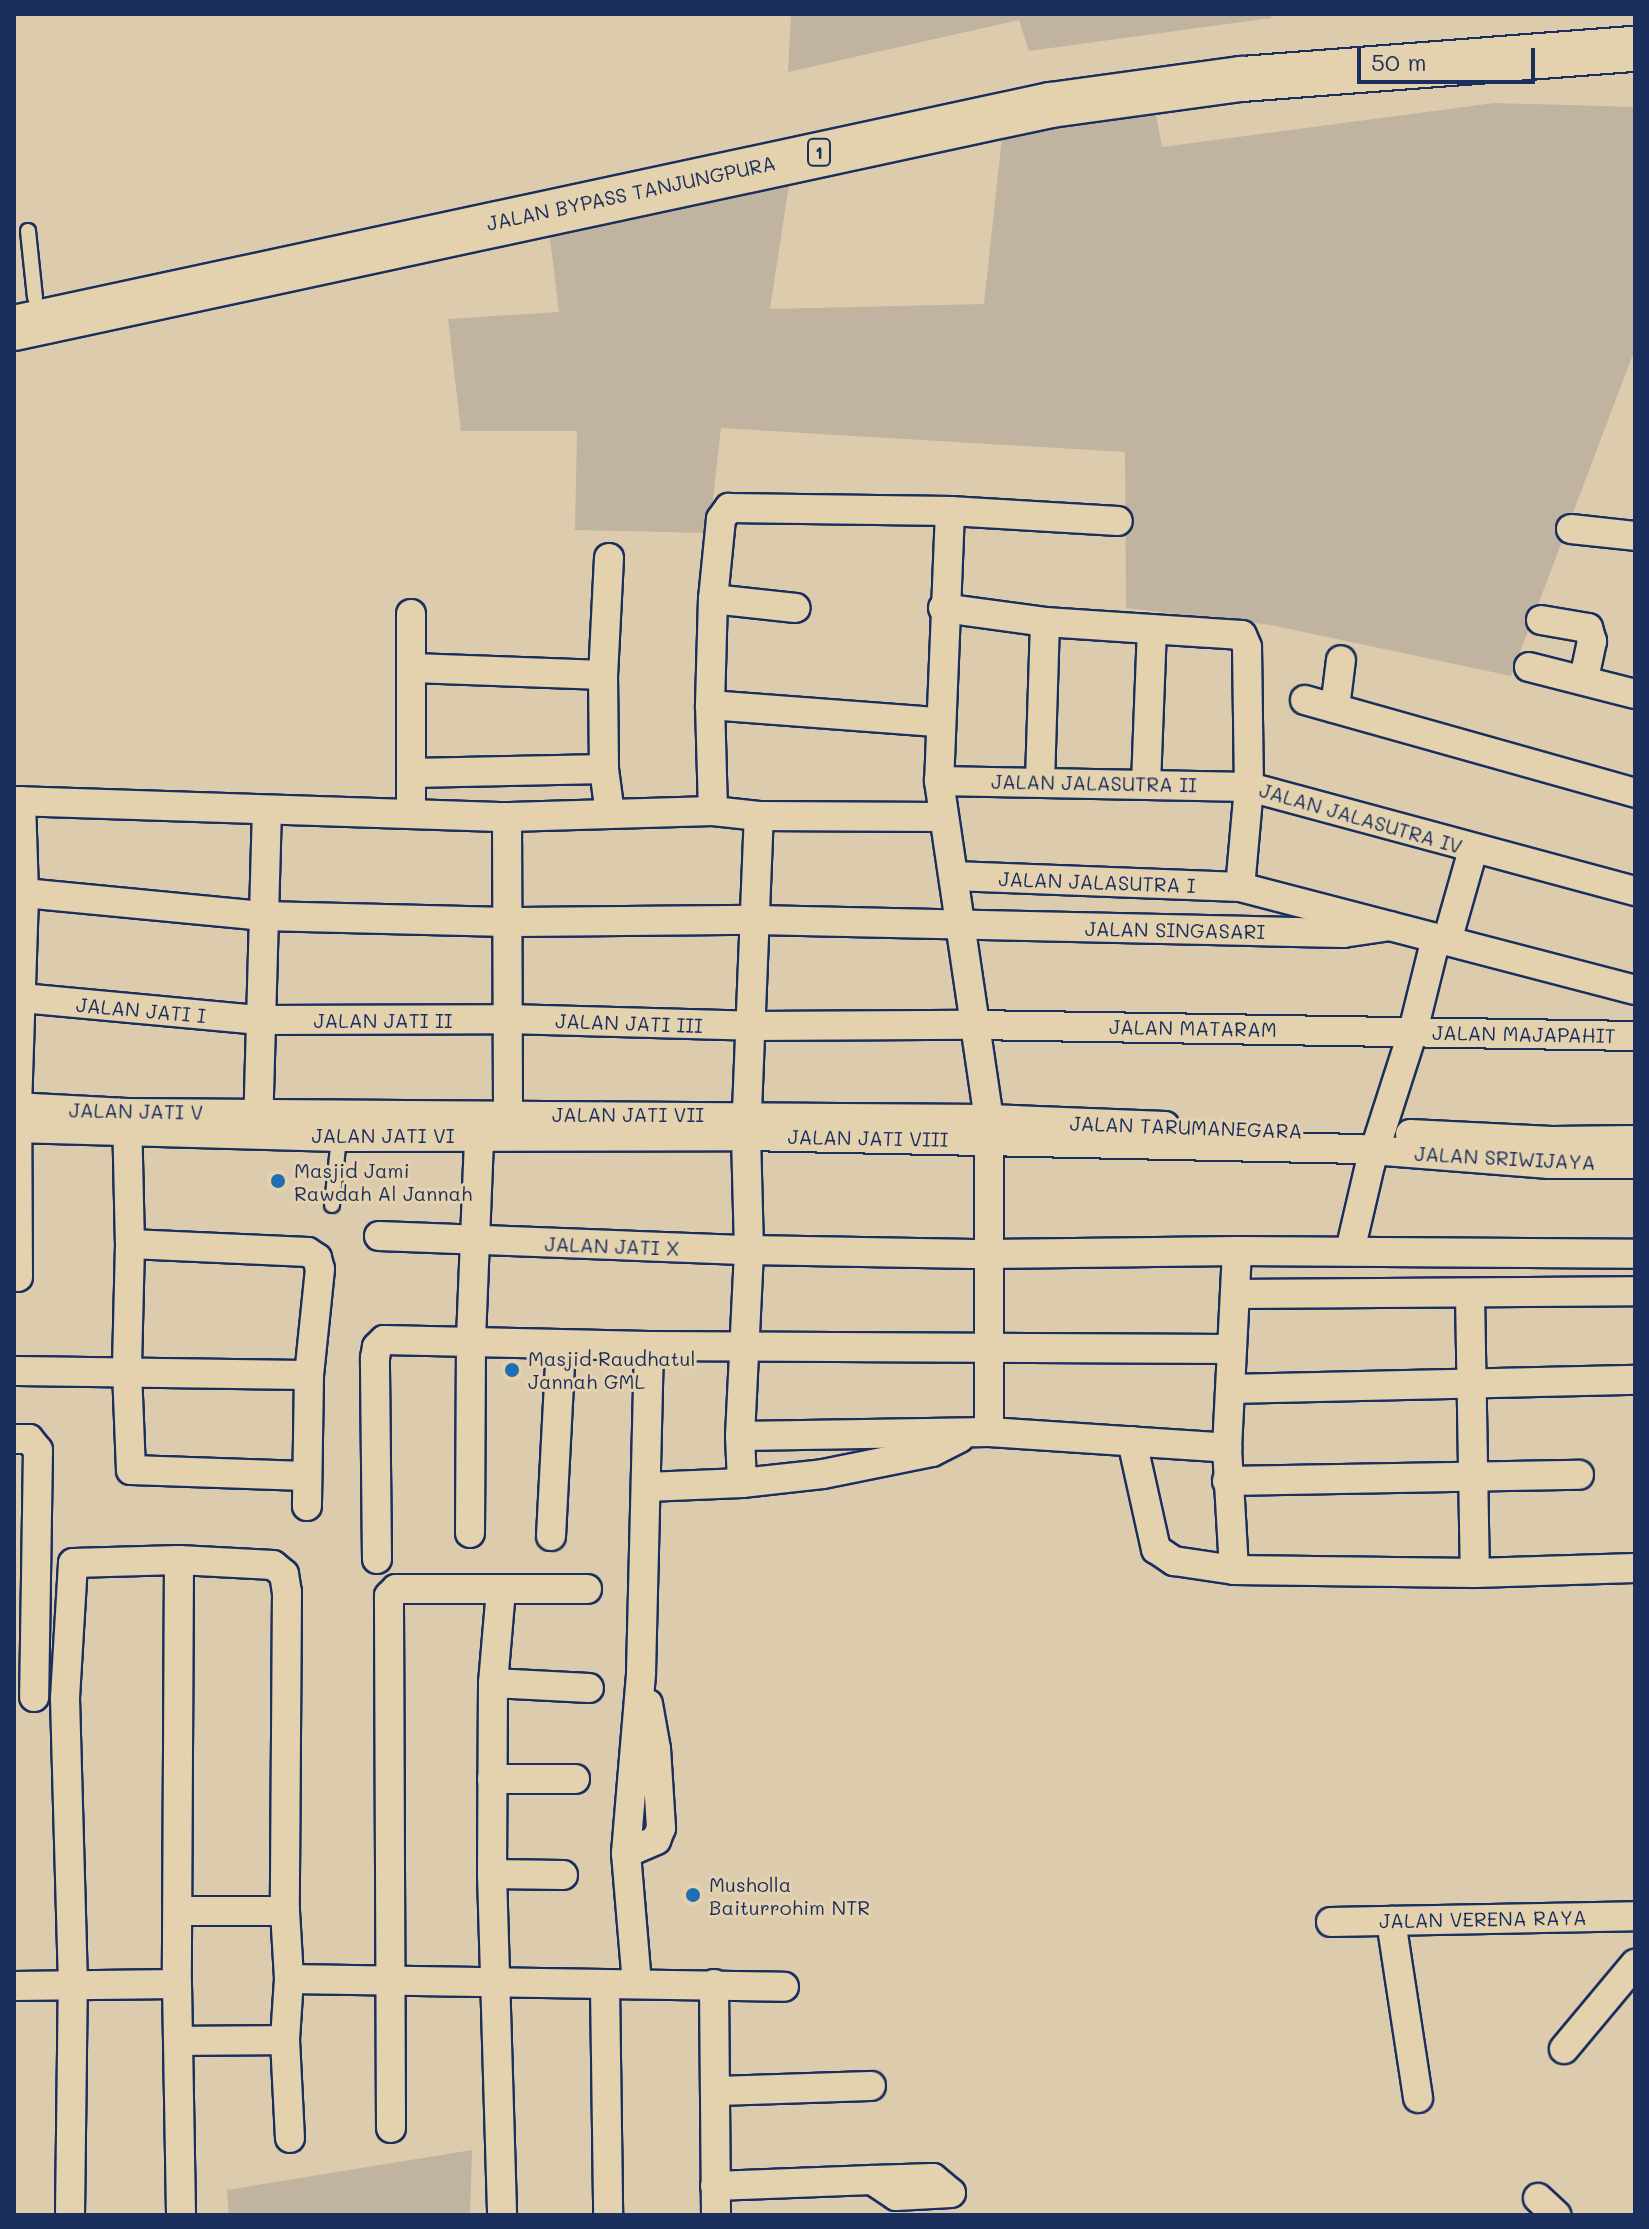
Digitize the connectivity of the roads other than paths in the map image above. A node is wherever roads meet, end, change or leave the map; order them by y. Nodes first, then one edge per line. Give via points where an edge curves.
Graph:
1 (1635, 23) edge
2 (1635, 49) edge
3 (28, 231) dead end
4 (21, 310) edge
5 (950, 511) junction
6 (1118, 521) dead end
7 (1571, 529) dead end
8 (1635, 536) edge
9 (609, 558) dead end
10 (713, 599) junction
11 (796, 608) dead end
12 (943, 608) junction
13 (411, 614) dead end
14 (1541, 620) dead end
15 (1045, 622) junction
16 (1152, 629) junction
17 (1341, 660) dead end
18 (1529, 667) dead end
19 (413, 668) junction
20 (603, 675) junction
21 (1584, 680) junction
22 (1635, 694) edge
23 (1305, 700) dead end
24 (710, 705) junction
25 (1335, 708) junction
26 (938, 722) junction
27 (604, 769) junction
28 (413, 773) junction
29 (939, 781) junction
30 (1040, 781) junction
31 (1146, 784) junction
32 (1249, 787) junction
33 (1635, 793) edge
34 (17, 801) edge
35 (267, 811) junction
36 (713, 811) junction
37 (411, 814) junction
38 (610, 814) junction
39 (759, 816) junction
40 (507, 817) junction
41 (942, 817) junction
42 (1473, 850) junction
43 (954, 876) junction
44 (1240, 887) junction
45 (1635, 891) edge
46 (24, 893) junction
47 (262, 916) junction
48 (756, 920) junction
49 (507, 922) junction
50 (960, 924) junction
51 (1390, 926) junction
52 (1442, 940) junction
53 (1635, 990) edge
54 (22, 998) junction
55 (506, 1019) junction
56 (260, 1020) junction
57 (973, 1025) junction
58 (752, 1026) junction
59 (1413, 1031) junction
60 (1635, 1036) edge
61 (16, 1118) edge
62 (127, 1122) junction
63 (258, 1124) junction
64 (494, 1124) junction
65 (747, 1125) junction
66 (989, 1130) junction
67 (339, 1137) junction
68 (1635, 1140) edge
69 (1378, 1141) junction
70 (1635, 1164) edge
71 (332, 1205) dead end
72 (379, 1236) dead end
73 (475, 1242) junction
74 (130, 1244) junction
75 (749, 1250) junction
76 (1237, 1251) junction
77 (1350, 1251) junction
78 (988, 1254) junction
79 (1635, 1254) edge
80 (18, 1277) dead end
81 (1635, 1291) edge
82 (1235, 1294) junction
83 (1470, 1294) junction
84 (471, 1339) junction
85 (561, 1344) junction
86 (743, 1345) junction
87 (649, 1346) junction
88 (989, 1349) junction
89 (1232, 1349) junction
90 (14, 1371) edge
91 (127, 1371) junction
92 (309, 1375) junction
93 (1635, 1380) edge
94 (1469, 1383) junction
95 (1232, 1389) junction
96 (980, 1433) junction
97 (740, 1436) junction
98 (14, 1439) edge
99 (1132, 1441) junction
100 (1227, 1448) junction
101 (1579, 1475) dead end
102 (306, 1476) junction
103 (1473, 1479) junction
104 (1227, 1481) junction
105 (742, 1483) junction
106 (647, 1487) junction
107 (307, 1506) dead end
108 (470, 1533) dead end
109 (551, 1536) dead end
110 (377, 1559) dead end
111 (179, 1560) junction
112 (38, 1561) junction
113 (73, 1563) junction
114 (1635, 1568) edge
115 (1234, 1570) junction
116 (1475, 1573) junction
117 (587, 1589) dead end
118 (501, 1590) junction
119 (493, 1683) junction
120 (589, 1688) dead end
121 (24, 1698) edge
122 (65, 1698) junction
123 (492, 1779) junction
124 (575, 1779) dead end
125 (492, 1874) junction
126 (563, 1875) dead end
127 (178, 1911) junction
128 (285, 1911) junction
129 (1635, 1916) edge
130 (1391, 1921) junction
131 (1331, 1922) dead end
132 (1635, 1964) edge
133 (289, 1979) junction
134 (388, 1983) junction
135 (177, 1984) junction
136 (637, 1984) junction
137 (714, 1984) junction
138 (73, 1985) junction
139 (495, 1985) junction
140 (14, 1986) edge
141 (605, 1986) junction
142 (784, 1987) dead end
143 (285, 2040) junction
144 (180, 2041) junction
145 (1564, 2049) dead end
146 (871, 2086) dead end
147 (717, 2091) junction
148 (1418, 2098) dead end
149 (391, 2128) dead end
150 (290, 2138) dead end
151 (872, 2180) dead end
152 (715, 2186) junction
153 (70, 2215) edge
154 (181, 2215) edge
155 (502, 2215) edge
156 (608, 2215) edge
157 (716, 2215) edge

1 - 4 highway, JALAN BYPASS TANJUNGPURA / 1 via 1237,55 1048,84
2 - 4 highway, JALAN BYPASS TANJUNGPURA / 1 via 1242,79 1051,105
3 - 4 lane
5 - 6 street
5 - 10 street via 729,508 721,519
5 - 12 street
7 - 8 street
9 - 20 street
10 - 11 street
10 - 24 street
12 - 15 street
12 - 26 street
13 - 19 street
14 - 21 street via 1588,628 1592,641
15 - 16 street
15 - 30 street
16 - 31 street
16 - 32 street via 1244,637
17 - 25 street
18 - 21 street
19 - 20 street
19 - 28 street
20 - 27 street
21 - 22 street
23 - 25 street
24 - 26 street
24 - 36 street
25 - 33 street
26 - 29 street
27 - 28 street
27 - 38 street
28 - 37 street
29 - 30 street, JALAN JALASUTRA II
29 - 41 street
30 - 31 street, JALAN JALASUTRA II
31 - 32 street, JALAN JALASUTRA II
32 - 42 street, JALAN JALASUTRA IV
32 - 44 street
34 - 35 street
34 - 46 street
35 - 37 street
35 - 47 street
36 - 38 street
36 - 39 street
37 - 40 street
38 - 40 street
39 - 41 street
39 - 48 street
40 - 49 street
41 - 43 street
42 - 45 street, JALAN JALASUTRA IV
42 - 52 street
43 - 44 street, JALAN JALASUTRA I
43 - 50 street
44 - 51 street, JALAN JALASUTRA I
46 - 47 street, JALAN SINGASARI
46 - 54 street
47 - 49 street, JALAN SINGASARI
47 - 56 street
48 - 49 street, JALAN SINGASARI
48 - 50 street, JALAN SINGASARI
48 - 58 street
49 - 55 street
50 - 51 street, JALAN SINGASARI via 1318,933
50 - 57 street
51 - 52 street, JALAN JALASUTRA I
52 - 53 street, JALAN JALASUTRA I
52 - 59 street
54 - 56 street, JALAN JATI I
54 - 61 street
55 - 56 street, JALAN JATI II
55 - 58 street, JALAN JATI III
55 - 64 street
56 - 63 street
57 - 58 street, JALAN JATI III
57 - 59 street, JALAN MATARAM
57 - 66 street
58 - 65 street
59 - 60 street, JALAN MAJAPAHIT
59 - 69 street
61 - 62 street, JALAN JATI V
61 - 80 street
62 - 63 street, JALAN JATI V
62 - 74 street
63 - 64 street, JALAN JATI VI
63 - 67 street, JALAN JATI VI
64 - 65 street, JALAN JATI VII
64 - 67 street, JALAN JATI VI
64 - 73 street
65 - 66 street, JALAN JATI VIII
65 - 75 street
66 - 69 street, JALAN TARUMANEGARA
66 - 78 street
67 - 71 lane
68 - 69 street, JALAN SRIWIJAYA
69 - 70 street, JALAN SRIWIJAYA via 1549,1164
69 - 77 street
72 - 73 street, JALAN JATI X
73 - 75 street, JALAN JATI X
73 - 84 street
74 - 91 street
74 - 92 street via 308,1252 317,1258
75 - 78 street, JALAN JATI X
75 - 86 street
76 - 77 street, JALAN JATI X
76 - 78 street, JALAN JATI X
76 - 82 street
77 - 79 street, JALAN JATI X
78 - 88 street
81 - 83 street
82 - 83 street
82 - 89 street
83 - 94 street
84 - 85 street
84 - 108 street
84 - 110 street via 400,1338 377,1347
85 - 87 street
85 - 109 street
86 - 87 street
86 - 88 street
86 - 97 street
87 - 106 street
88 - 89 street
88 - 96 street
89 - 95 street
90 - 91 street
91 - 92 street
91 - 102 street via 131,1470
92 - 102 street
93 - 94 street
94 - 95 street
94 - 103 street
95 - 100 street
96 - 97 street
96 - 99 street
96 - 105 street via 890,1461
97 - 105 street
98 - 112 street via 29,1439 38,1450
99 - 100 street
99 - 115 street via 1156,1549 1174,1561
100 - 104 street
101 - 103 street
102 - 107 street
103 - 104 street
103 - 116 street
104 - 115 street
105 - 106 street
106 - 136 street via 641,1673 626,1853
111 - 113 street
111 - 127 street
111 - 128 street via 273,1565 284,1574
112 - 113 street
112 - 121 street
113 - 122 street
114 - 116 street
115 - 116 street
117 - 118 street
118 - 119 street
118 - 134 street via 396,1589 389,1596
119 - 120 street
119 - 123 street
121 - 122 street
122 - 138 street
123 - 124 street
123 - 125 street
125 - 126 street
125 - 139 street
127 - 128 street
127 - 135 street
128 - 133 street
129 - 130 street, JALAN VERENA RAYA
130 - 131 street, JALAN VERENA RAYA
130 - 148 street
132 - 145 street
133 - 134 street
133 - 143 street
134 - 139 street
134 - 149 street
135 - 138 street
135 - 144 street
136 - 137 street
136 - 141 street
137 - 142 street
137 - 147 street
138 - 140 street
138 - 153 street
139 - 141 street
139 - 155 street
141 - 156 street
143 - 144 street
143 - 150 street
144 - 154 street
146 - 147 street
147 - 152 street
151 - 152 street
152 - 157 street

